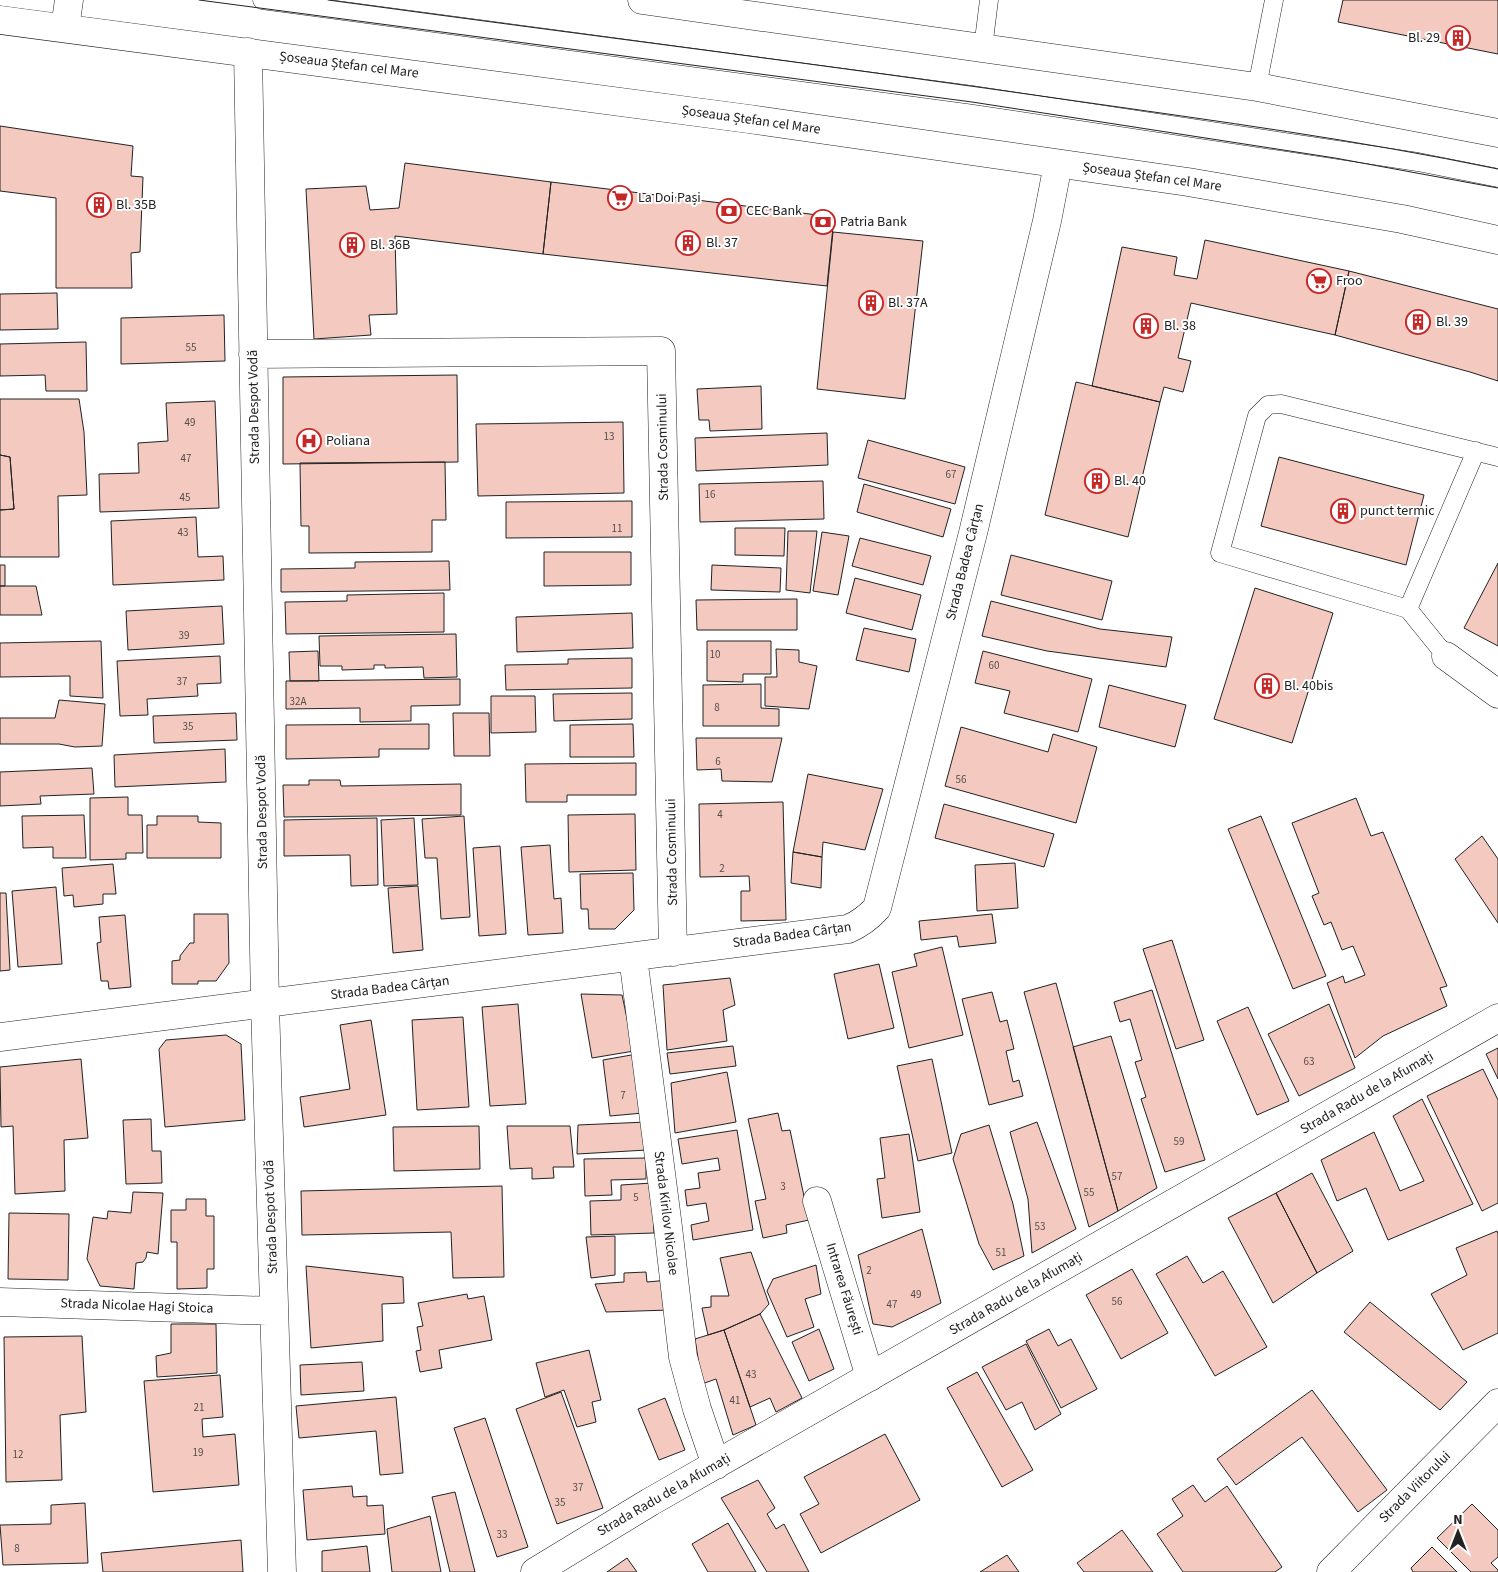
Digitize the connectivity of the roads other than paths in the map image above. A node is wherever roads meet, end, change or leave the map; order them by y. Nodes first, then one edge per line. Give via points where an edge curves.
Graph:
1 (69, 0) edge
2 (262, 0) edge
3 (642, 0) edge
4 (989, 0) edge
5 (1274, 0) edge
6 (0, 20) edge
7 (65, 28) junction
8 (983, 48) junction
9 (248, 52) junction
10 (1258, 86) junction
11 (1498, 133) edge
12 (1058, 164) junction
13 (1498, 178) edge
14 (1498, 240) edge
15 (253, 354) junction
16 (1476, 452) junction
17 (1498, 456) edge
18 (1408, 609) junction
19 (1446, 656) joint
20 (1498, 694) edge
21 (673, 952) junction
22 (633, 957) junction
23 (265, 1004) junction
24 (1498, 1018) edge
25 (0, 1037) edge
26 (817, 1201) dead end
27 (0, 1302) edge
28 (274, 1311) junction
29 (870, 1377) junction
30 (1498, 1403) edge
31 (716, 1465) junction
32 (1343, 1568) edge
33 (282, 1572) edge
34 (535, 1572) edge

1 - 7 street
2 - 13 lane via 982,97 1418,162
3 - 8 street
4 - 8 lane
5 - 10 lane
6 - 7 street, Șoseaua Ștefan cel Mare
7 - 9 street, Șoseaua Ștefan cel Mare
8 - 10 street
9 - 12 street, Șoseaua Ștefan cel Mare
9 - 15 street, Strada Despot Vodă
10 - 11 street
12 - 14 street, Șoseaua Ștefan cel Mare via 1253,192
12 - 21 street, Strada Badea Cârțan via 973,533 876,908 859,925 848,929
15 - 21 street, Strada Cosminului via 662,351
15 - 23 street, Strada Despot Vodă
16 - 17 lane
16 - 18 lane
16 - 18 lane via 1281,404 1268,404 1257,416 1220,553
18 - 19 lane
19 - 20 street
21 - 22 street, Strada Badea Cârțan
22 - 23 street, Strada Badea Cârțan
22 - 31 street, Strada Kirilov Nicolae via 683,1356
23 - 25 street, Strada Badea Cârțan
23 - 28 street, Strada Despot Vodă
24 - 29 street, Strada Radu de la Afumați
26 - 29 street, Intrarea Făurești
27 - 28 street, Strada Nicolae Hagi Stoica
28 - 33 street, Strada Despot Vodă
29 - 31 street, Strada Radu de la Afumați
30 - 32 street, Strada Viitorului
31 - 34 street, Strada Radu de la Afumați

